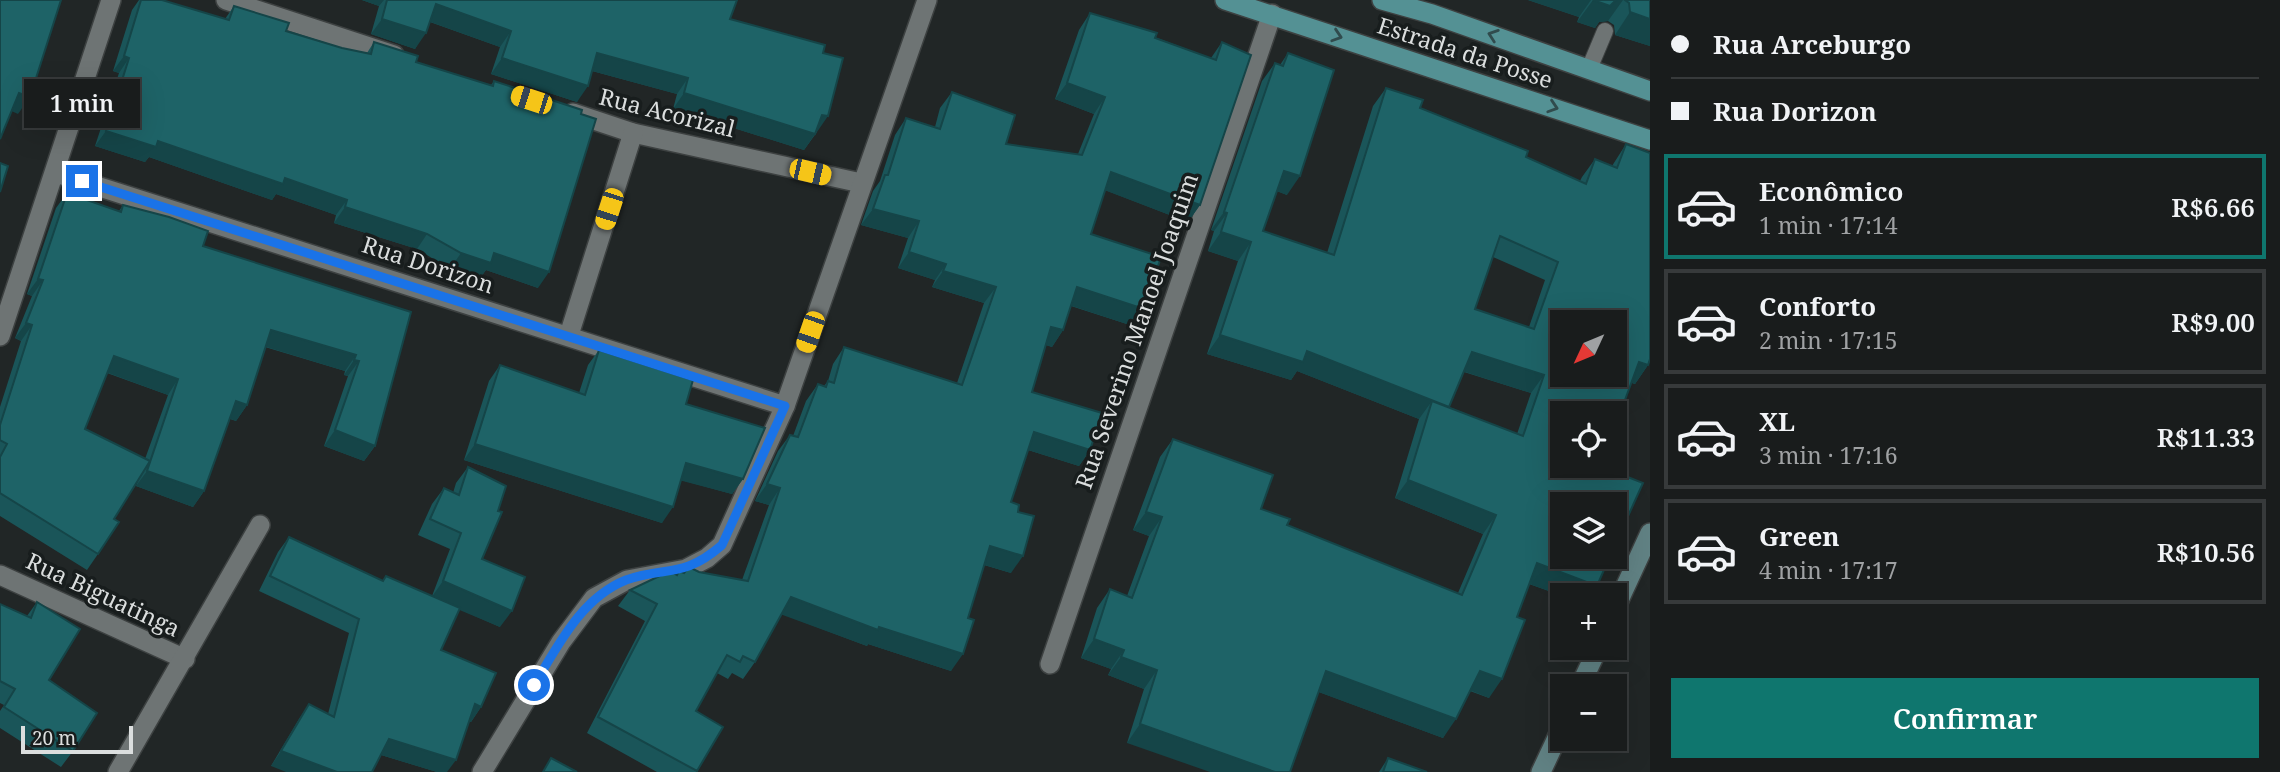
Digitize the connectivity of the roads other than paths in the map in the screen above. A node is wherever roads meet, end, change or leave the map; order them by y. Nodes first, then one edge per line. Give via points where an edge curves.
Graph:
1 (111, 0) edge
2 (226, 0) edge
3 (927, 0) edge
4 (1225, 0) edge
5 (1382, 0) edge
6 (1434, 7) edge
7 (1272, 14) junction
8 (1605, 32) dead end
9 (410, 60) edge
10 (1590, 69) junction
11 (1650, 90) edge
12 (554, 107) edge
13 (633, 133) junction
14 (1650, 140) edge
15 (56, 173) junction
16 (860, 183) junction
17 (0, 335) edge
18 (569, 335) junction
19 (785, 406) junction
20 (260, 524) dead end
21 (1650, 533) edge
22 (0, 575) edge
23 (1627, 583) edge
24 (185, 659) junction
25 (1050, 664) dead end
26 (1551, 751) edge
27 (118, 772) edge
28 (482, 772) edge
29 (1541, 772) edge

1 - 15 street
2 - 9 street
3 - 16 street
4 - 7 main road, Estrada da Posse
5 - 6 main road, Estrada da Posse
10 -> 6 main road, Estrada da Posse
7 -> 14 main road, Estrada da Posse
7 - 25 street, Rua Severino Manoel Joaquim
8 - 10 lane
10 - 11 main road, Estrada da Posse
12 - 13 street, Rua Acorizal
13 - 16 street, Rua Acorizal
13 - 18 street
15 - 17 street
15 - 18 street, Rua Dorizon
16 - 19 street
18 - 19 street, Rua Dorizon
19 - 28 street via 722,545 686,569 627,580 594,598 561,642
20 - 24 street
21 - 23 main road
22 - 24 street, Rua Biguatinga
24 - 27 street
26 - 29 main road

